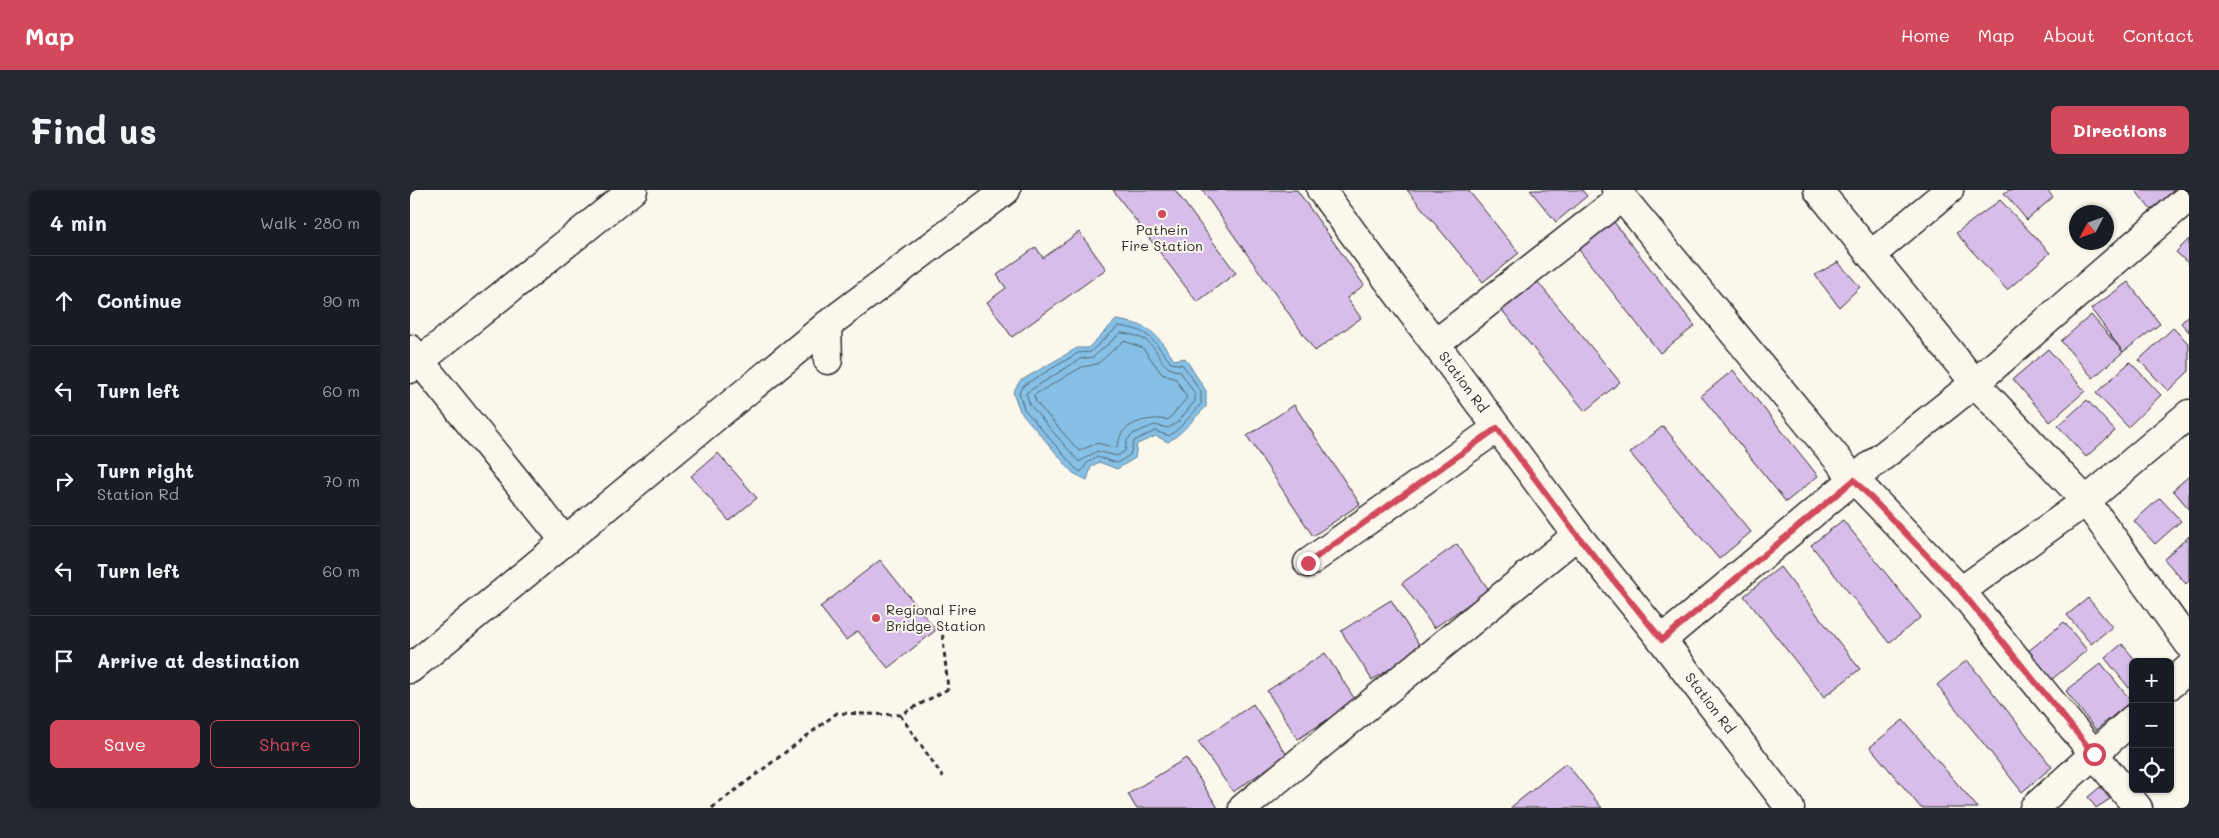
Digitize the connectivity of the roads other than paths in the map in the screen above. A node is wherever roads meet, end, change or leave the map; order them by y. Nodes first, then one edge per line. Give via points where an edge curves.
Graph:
1 (632, 190) edge
2 (1006, 190) edge
3 (1321, 190) edge
4 (1818, 190) edge
5 (1949, 190) edge
6 (1619, 194) edge
7 (2189, 197) edge
8 (1871, 255) junction
9 (827, 325) junction
10 (1435, 344) junction
11 (413, 360) edge
12 (828, 360) dead end
13 (1975, 383) junction
14 (2189, 414) edge
15 (1497, 428) junction
16 (1854, 480) junction
17 (2086, 501) junction
18 (1577, 535) junction
19 (566, 541) junction
20 (1308, 563) dead end
21 (1961, 591) junction
22 (1662, 640) junction
23 (2189, 644) edge
24 (2189, 668) edge
25 (410, 670) edge
26 (2174, 681) edge
27 (2129, 723) edge
28 (2094, 754) junction
29 (1243, 808) edge
30 (1790, 808) edge
31 (2034, 808) edge
32 (2138, 808) edge

1 - 11 street
2 - 9 street
3 - 10 street, Station Rd
4 - 8 street
5 - 8 street
6 - 10 street
6 - 16 street
7 - 13 street
8 - 13 street
9 - 12 street
9 - 19 street
10 - 15 street, Station Rd
11 - 19 street
13 - 16 street
13 - 17 street
14 - 17 street
15 - 18 street, Station Rd
15 - 20 street
16 - 21 street
16 - 22 street
17 - 21 street
17 - 23 street
18 - 22 street, Station Rd
18 - 29 street
19 - 25 street
21 - 28 street
22 - 30 street, Station Rd
24 - 26 street
27 - 28 street
28 - 31 street
28 - 32 street

